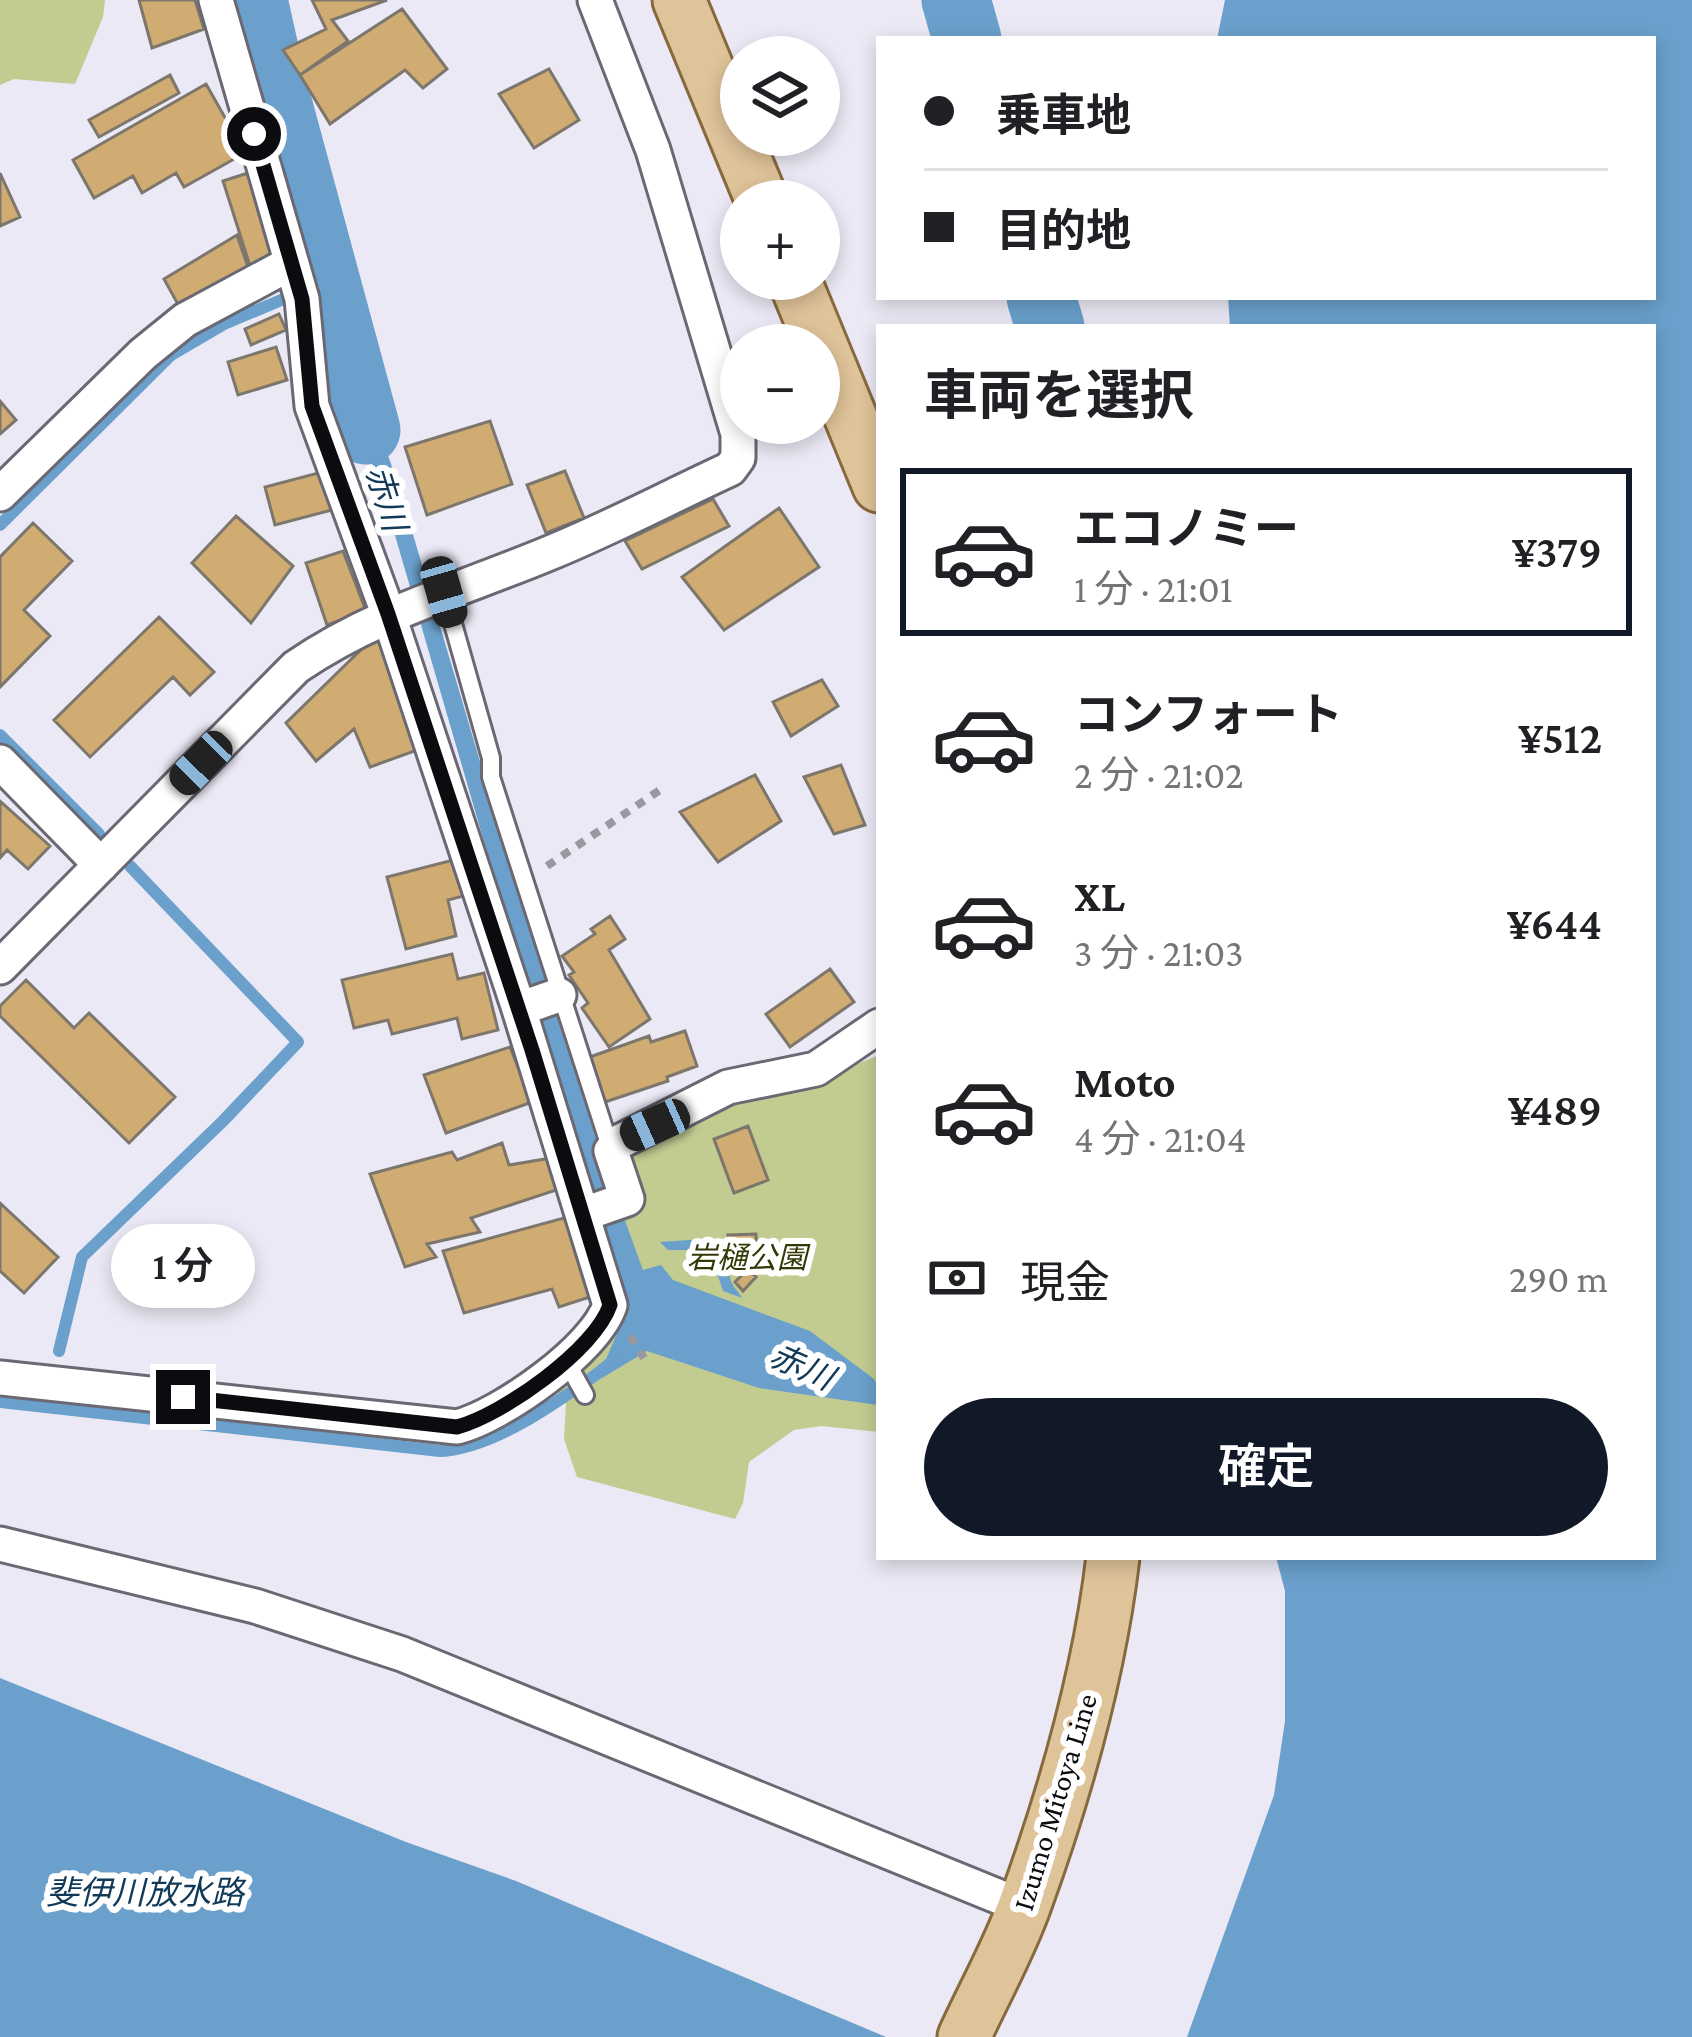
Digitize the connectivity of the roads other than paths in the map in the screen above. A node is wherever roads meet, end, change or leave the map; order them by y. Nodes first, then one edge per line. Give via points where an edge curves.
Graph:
1 (216, 0) edge
2 (595, 0) edge
3 (679, 0) edge
4 (753, 180) edge
5 (291, 263) junction
6 (803, 300) edge
7 (876, 479) edge
8 (0, 494) edge
9 (421, 602) junction
10 (0, 762) edge
11 (101, 865) junction
12 (0, 967) edge
13 (540, 1002) junction
14 (876, 1028) edge
15 (611, 1151) junction
16 (600, 1208) junction
17 (0, 1378) edge
18 (0, 1544) edge
19 (1113, 1560) edge
20 (1024, 1907) junction
21 (964, 2037) edge

1 - 5 street
2 - 9 street via 653,150 738,434 738,458 730,469 567,545
3 - 4 main road
5 - 8 street via 157,342
5 - 9 street via 308,328 312,406
6 - 7 main road
9 - 11 street via 296,667
9 - 13 street
9 - 13 lane via 491,758 523,881
10 - 11 street
11 - 12 street
13 - 15 lane
13 - 16 street
14 - 15 street via 816,1069 709,1094
15 - 16 street via 627,1199
16 - 17 street via 610,1305 576,1380 479,1421 457,1427
18 - 20 street via 254,1606 403,1654
19 - 20 main road, Izumo Mitoya Line via 1087,1703
20 - 21 main road, Izumo Mitoya Line

